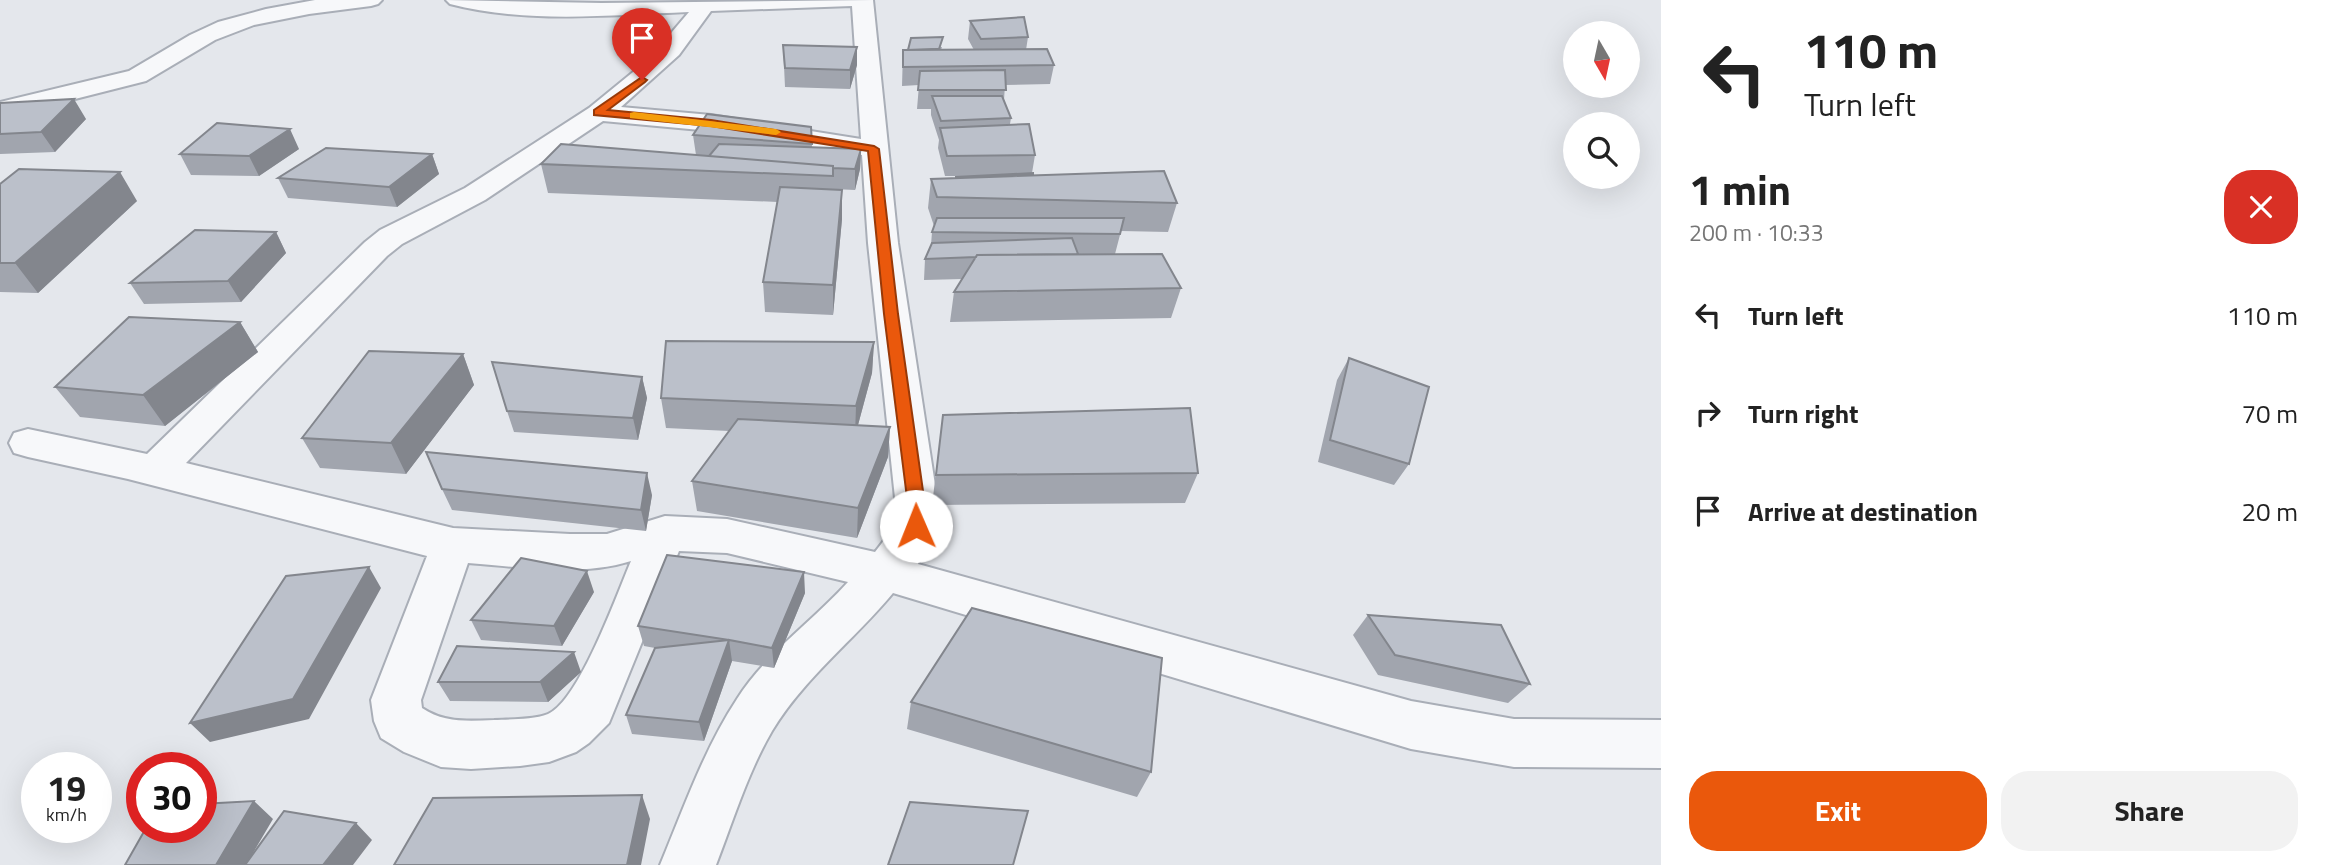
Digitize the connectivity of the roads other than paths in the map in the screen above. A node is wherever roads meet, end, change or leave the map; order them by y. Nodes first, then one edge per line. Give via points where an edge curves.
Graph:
1 (371, 0) edge
2 (457, 0) edge
3 (853, 0) edge
4 (862, 0) edge
5 (705, 4) junction
6 (0, 110) edge
7 (598, 113) junction
8 (874, 149) junction
9 (28, 443) dead end
10 (155, 471) junction
11 (665, 533) junction
12 (453, 545) junction
13 (883, 572) junction
14 (1661, 744) edge
15 (688, 865) edge

1 - 6 street via 319,6 231,26 208,34 136,76
2 - 5 street via 551,9
3 - 5 street
4 - 8 street
5 - 7 street via 669,53
7 - 8 street via 724,125
7 - 10 street via 475,194 391,237 359,263
8 - 13 street via 916,498 916,526 904,550
9 - 10 street
10 - 12 street
11 - 12 street via 607,551
11 - 12 street via 591,707 556,736 531,741 448,744 414,733 399,721 397,699
11 - 13 street via 727,536
13 - 14 street via 1411,725 1514,743
13 - 15 street via 847,615 796,662 755,714

